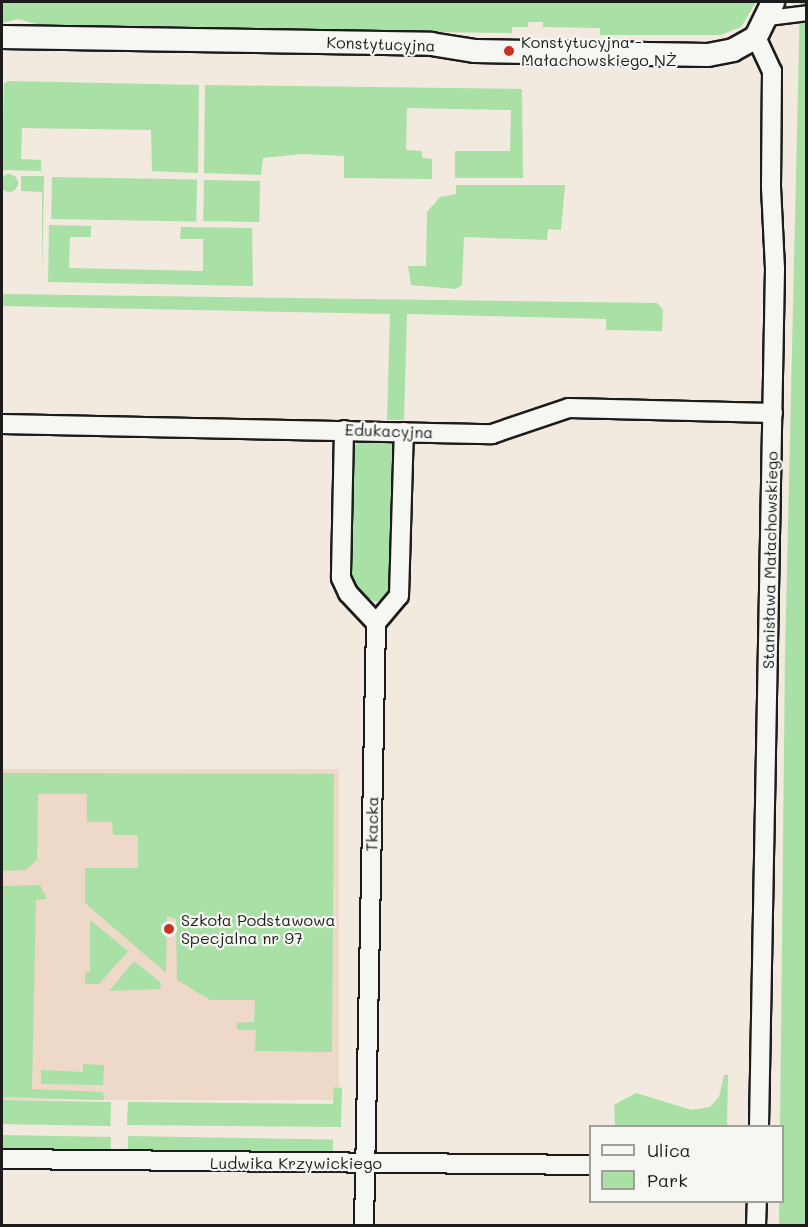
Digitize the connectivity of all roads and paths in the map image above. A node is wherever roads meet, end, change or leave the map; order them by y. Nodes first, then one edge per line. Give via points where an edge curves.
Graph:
1 (807, 14) edge
2 (766, 19) edge
3 (2, 37) edge
4 (773, 413) junction
5 (2, 424) edge
6 (344, 430) junction
7 (404, 432) junction
8 (376, 623) junction
9 (759, 1125) edge
10 (2, 1159) edge
11 (365, 1163) junction
12 (589, 1165) edge
13 (757, 1203) edge
14 (364, 1226) edge
15 (756, 1226) edge

1 - 2 street
2 - 3 street, Konstytucyjna via 733,50 708,55 474,51 419,44
2 - 4 street, Stanisława Małachowskiego via 772,71
4 - 7 street, Edukacyjna via 569,408 492,434
4 - 9 street, Stanisława Małachowskiego
5 - 6 street, Edukacyjna
6 - 7 street, Edukacyjna
6 - 8 street via 341,578 348,593
7 - 8 street via 399,596
8 - 11 street, Tkacka
10 - 11 street, Ludwika Krzywickiego
11 - 12 street, Ludwika Krzywickiego
11 - 14 street, Tkacka
13 - 15 street

